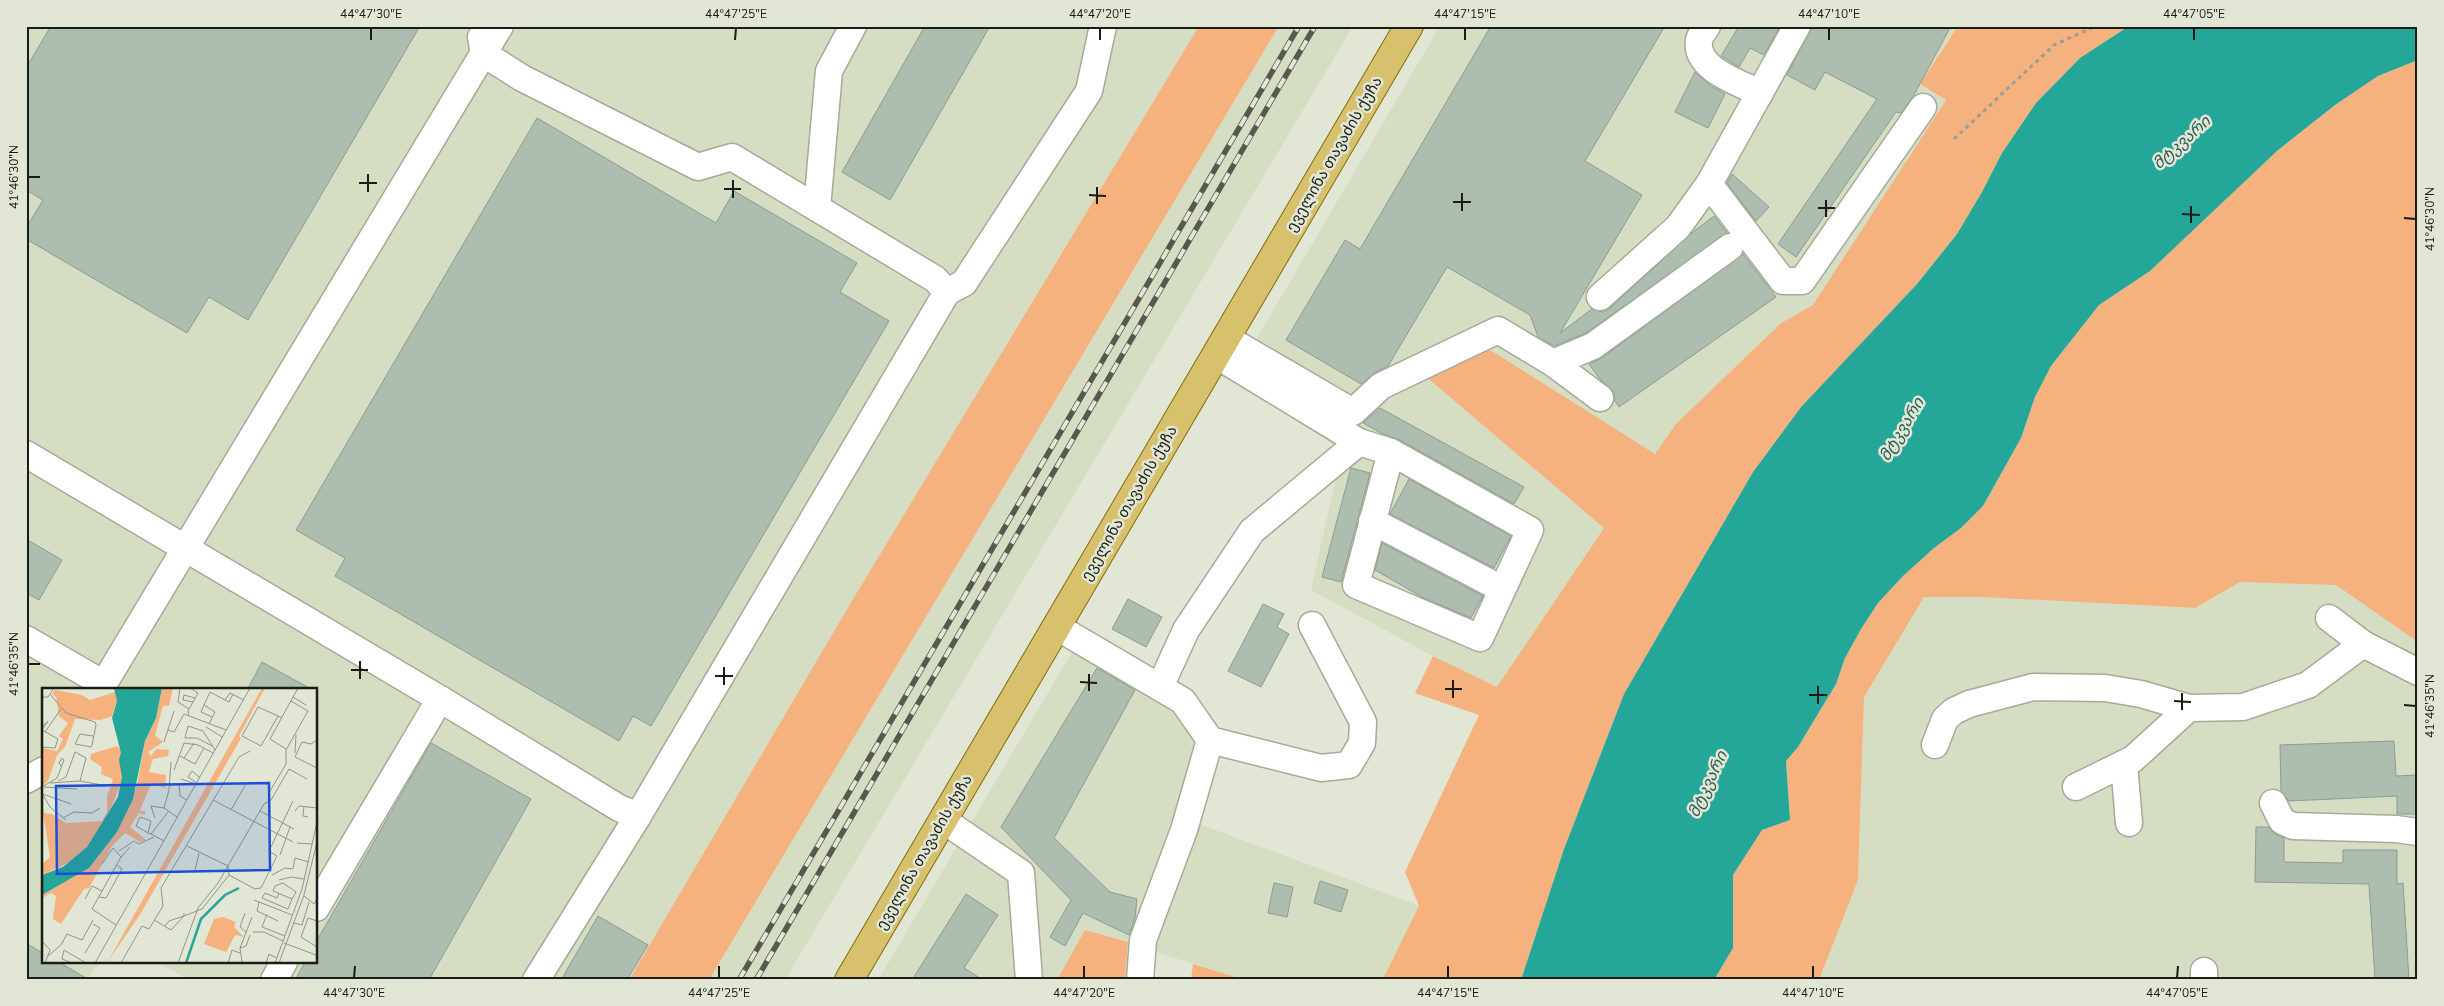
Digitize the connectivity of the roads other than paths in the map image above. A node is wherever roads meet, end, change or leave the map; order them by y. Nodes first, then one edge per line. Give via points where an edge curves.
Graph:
1 (480, 26) edge
2 (500, 26) edge
3 (853, 26) edge
4 (1103, 26) edge
5 (1408, 26) edge
6 (1707, 26) edge
7 (1797, 26) edge
8 (484, 54) junction
9 (1760, 93) junction
10 (1923, 107) dead end
11 (1709, 184) junction
12 (817, 208) junction
13 (1730, 247) dead end
14 (947, 292) junction
15 (1600, 297) dead end
16 (1221, 347) junction
17 (1554, 363) junction
18 (1600, 398) dead end
19 (1359, 442) junction
20 (1391, 452) junction
21 (26, 454) edge
22 (1372, 520) junction
23 (186, 549) junction
24 (1502, 589) junction
25 (2328, 618) dead end
26 (1312, 625) dead end
27 (1057, 627) junction
28 (26, 639) edge
29 (2363, 644) junction
30 (2418, 672) edge
31 (102, 687) edge
32 (1160, 687) junction
33 (440, 699) junction
34 (2189, 708) junction
35 (1210, 740) junction
36 (1935, 745) dead end
37 (2124, 764) junction
38 (42, 771) edge
39 (26, 780) edge
40 (2076, 788) dead end
41 (2272, 803) dead end
42 (638, 816) junction
43 (943, 820) junction
44 (2129, 823) dead end
45 (2418, 832) edge
46 (318, 905) edge
47 (283, 964) edge
48 (274, 980) edge
49 (536, 980) edge
50 (850, 980) edge
51 (1030, 980) edge
52 (1140, 980) edge

1 - 8 street
2 - 8 street
3 - 12 street via 829,71
4 - 14 street via 1088,91 964,283
5 - 16 main road, ეველინა თავაძის ქუჩა
6 - 9 street via 1699,39 1700,50 1709,68
7 - 9 street
8 - 12 street via 522,78 698,167 732,156
8 - 23 street
9 - 11 street
10 - 11 street via 1802,281 1782,281
11 - 15 street via 1678,227
12 - 14 street via 935,279
13 - 17 street via 1593,346
14 - 42 street
16 - 17 street via 1353,412 1381,386 1498,330
16 - 19 street
16 - 27 main road, ეველინა თავაძის ქუჩა
17 - 18 street
19 - 20 street
19 - 32 street via 1252,531 1186,630
20 - 22 street
20 - 24 street via 1530,530
21 - 23 street
22 - 24 street
22 - 24 street via 1356,585 1480,638
23 - 31 street
23 - 33 street
25 - 29 street
26 - 35 street via 1363,722 1362,743 1348,765 1321,768
27 - 32 street
27 - 43 main road, ეველინა თავაძის ქუჩა
28 - 31 street
29 - 30 street
29 - 34 street via 2308,685 2279,696 2243,707
32 - 35 street via 1183,701
33 - 42 street
33 - 46 street
34 - 36 street via 2105,688 2033,688 1969,704 1954,711 1945,719
34 - 37 street
35 - 52 street via 1184,830 1143,940
37 - 40 street
37 - 44 street
38 - 39 street
41 - 45 street via 2282,820 2293,826
42 - 49 street
43 - 50 main road, ეველინა თავაძის ქუჩა
43 - 51 street via 1020,873
47 - 48 street

